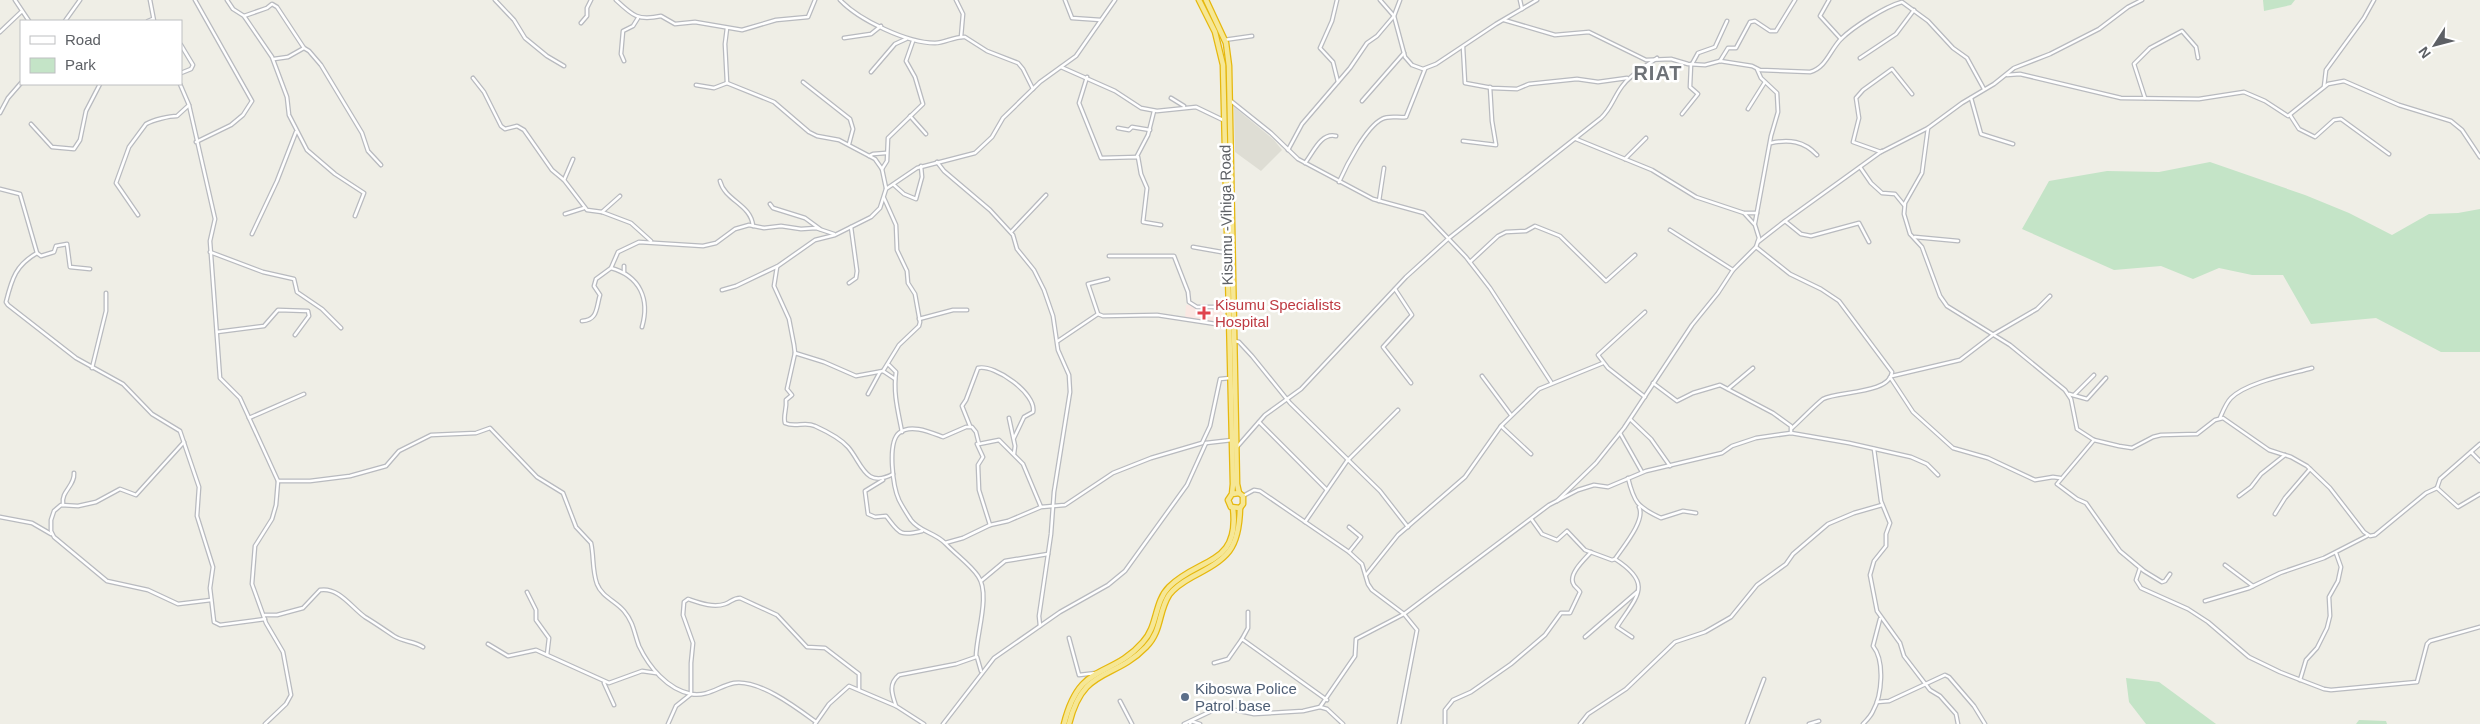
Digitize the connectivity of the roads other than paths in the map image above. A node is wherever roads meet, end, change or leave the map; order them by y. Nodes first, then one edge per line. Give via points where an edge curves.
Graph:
1 (15, 0) edge
2 (80, 0) edge
3 (150, 0) edge
4 (195, 0) edge
5 (227, 0) edge
6 (269, 0) edge
7 (495, 0) edge
8 (591, 0) edge
9 (616, 0) edge
10 (815, 0) edge
11 (840, 0) edge
12 (956, 0) edge
13 (1065, 0) edge
14 (1115, 0) edge
15 (1200, 0) edge
16 (1206, 0) edge
17 (1337, 0) edge
18 (1380, 0) edge
19 (1400, 0) edge
20 (1520, 0) edge
21 (1537, 0) edge
22 (1795, 0) edge
23 (1830, 0) edge
24 (2142, 0) edge
25 (2374, 0) edge
26 (272, 4) junction
27 (1522, 9) junction
28 (1914, 10) junction
29 (21, 12) junction
30 (244, 16) junction
31 (1394, 16) junction
32 (638, 18) junction
33 (28, 20) edge
34 (66, 20) edge
35 (154, 20) edge
36 (1101, 20) junction
37 (1504, 20) junction
38 (1727, 21) dead end
39 (581, 23) dead end
40 (881, 26) junction
41 (728, 28) junction
42 (0, 32) edge
43 (1252, 36) dead end
44 (961, 37) junction
45 (844, 38) dead end
46 (906, 39) junction
47 (1841, 39) junction
48 (1224, 40) junction
49 (913, 41) junction
50 (1463, 47) junction
51 (182, 48) edge
52 (304, 48) junction
53 (1404, 53) junction
54 (1657, 58) junction
55 (1860, 58) dead end
56 (2198, 58) dead end
57 (274, 59) junction
58 (1720, 60) junction
59 (624, 61) dead end
60 (1692, 64) junction
61 (564, 66) dead end
62 (1062, 67) junction
63 (2016, 67) junction
64 (1425, 69) junction
65 (1757, 69) junction
66 (871, 72) dead end
67 (182, 73) edge
68 (2007, 74) junction
69 (2020, 74) junction
70 (474, 78) dead end
71 (1087, 78) junction
72 (1628, 78) junction
73 (803, 82) dead end
74 (1338, 82) junction
75 (1765, 82) junction
76 (727, 83) junction
77 (20, 84) edge
78 (99, 85) edge
79 (180, 85) edge
80 (696, 85) dead end
81 (2324, 87) junction
82 (1490, 88) junction
83 (1033, 89) junction
84 (1984, 89) junction
85 (1912, 94) dead end
86 (1171, 98) dead end
87 (1971, 98) junction
88 (2145, 98) junction
89 (1230, 101) junction
90 (1362, 101) dead end
91 (189, 106) junction
92 (1185, 107) junction
93 (1748, 109) dead end
94 (1154, 111) junction
95 (0, 113) edge
96 (1682, 114) dead end
97 (2290, 115) junction
98 (910, 116) junction
99 (1224, 120) junction
100 (31, 124) dead end
101 (1118, 128) dead end
102 (1928, 128) junction
103 (1150, 130) junction
104 (297, 131) junction
105 (926, 134) dead end
106 (1336, 136) dead end
107 (1646, 138) dead end
108 (1576, 139) junction
109 (196, 142) junction
110 (1464, 142) dead end
111 (1771, 143) junction
112 (849, 144) junction
113 (2013, 144) dead end
114 (1288, 150) junction
115 (1883, 150) junction
116 (886, 153) junction
117 (2388, 154) dead end
118 (1817, 155) dead end
119 (869, 156) junction
120 (1137, 156) junction
121 (2480, 157) edge
122 (1625, 159) junction
123 (573, 160) dead end
124 (937, 162) junction
125 (1305, 164) junction
126 (381, 165) dead end
127 (921, 166) junction
128 (1860, 167) junction
129 (1384, 168) dead end
130 (882, 169) junction
131 (564, 180) junction
132 (720, 181) dead end
133 (1339, 182) junction
134 (894, 185) junction
135 (0, 189) edge
136 (886, 189) junction
137 (1046, 195) dead end
138 (620, 196) dead end
139 (884, 198) junction
140 (1379, 201) junction
141 (770, 204) dead end
142 (1904, 206) junction
143 (584, 208) junction
144 (602, 212) junction
145 (1744, 213) junction
146 (1757, 213) junction
147 (565, 214) dead end
148 (138, 215) dead end
149 (355, 216) dead end
150 (1786, 222) junction
151 (1161, 225) dead end
152 (1755, 225) junction
153 (753, 226) junction
154 (851, 227) junction
155 (821, 230) junction
156 (1670, 230) dead end
157 (1011, 232) junction
158 (252, 234) dead end
159 (835, 234) junction
160 (1913, 237) junction
161 (1448, 238) junction
162 (650, 241) junction
163 (1958, 241) dead end
164 (1758, 242) junction
165 (1869, 242) dead end
166 (1193, 247) dead end
167 (1756, 247) junction
168 (38, 252) junction
169 (210, 252) junction
170 (1227, 253) junction
171 (1635, 255) dead end
172 (1109, 256) dead end
173 (1470, 262) junction
174 (624, 266) dead end
175 (778, 266) junction
176 (611, 268) junction
177 (90, 269) dead end
178 (1733, 270) junction
179 (624, 272) junction
180 (1108, 279) dead end
181 (849, 282) dead end
182 (1395, 289) junction
183 (722, 290) dead end
184 (106, 294) dead end
185 (2050, 296) dead end
186 (1228, 307) junction
187 (967, 310) dead end
188 (1645, 312) dead end
189 (1098, 314) junction
190 (919, 318) junction
191 (582, 321) dead end
192 (1229, 326) junction
193 (642, 327) dead end
194 (341, 328) dead end
195 (218, 332) junction
196 (1994, 334) junction
197 (295, 335) dead end
198 (1235, 341) junction
199 (1058, 342) junction
200 (795, 353) junction
201 (1603, 363) junction
202 (888, 364) junction
203 (92, 368) junction
204 (1754, 368) dead end
205 (2312, 368) dead end
206 (881, 372) junction
207 (2094, 375) dead end
208 (1482, 376) dead end
209 (1891, 377) junction
210 (1230, 378) junction
211 (2106, 378) dead end
212 (895, 379) junction
213 (1551, 382) junction
214 (1652, 383) junction
215 (1411, 384) dead end
216 (1728, 389) junction
217 (304, 394) dead end
218 (868, 394) dead end
219 (2069, 394) junction
220 (2074, 395) junction
221 (1645, 397) junction
222 (1287, 400) junction
223 (1398, 410) dead end
224 (1511, 415) junction
225 (249, 418) junction
226 (1010, 418) dead end
227 (2220, 418) junction
228 (1630, 420) junction
229 (1259, 422) junction
230 (970, 426) junction
231 (1501, 426) junction
232 (1792, 428) junction
233 (902, 432) junction
234 (1620, 433) junction
235 (1792, 433) junction
236 (1014, 438) junction
237 (1232, 440) junction
238 (2094, 440) junction
239 (184, 442) junction
240 (977, 443) junction
241 (1204, 443) junction
242 (2480, 444) edge
243 (1236, 448) junction
244 (1874, 450) junction
245 (2471, 452) junction
246 (1014, 454) junction
247 (1531, 454) dead end
248 (2285, 455) junction
249 (1347, 461) junction
250 (2480, 461) edge
251 (1670, 466) junction
252 (2310, 469) junction
253 (1642, 472) junction
254 (74, 473) dead end
255 (894, 474) junction
256 (1938, 475) dead end
257 (1628, 478) junction
258 (2060, 478) junction
259 (884, 479) junction
260 (278, 481) junction
261 (2437, 488) junction
262 (1327, 490) junction
263 (1232, 494) junction
264 (2480, 494) edge
265 (1241, 495) junction
266 (2240, 496) dead end
267 (1556, 502) junction
268 (63, 504) junction
269 (1053, 505) junction
270 (1882, 505) junction
271 (1639, 506) junction
272 (1041, 508) junction
273 (1233, 508) junction
274 (1240, 508) junction
275 (1696, 513) dead end
276 (2275, 514) dead end
277 (0, 517) edge
278 (1532, 519) junction
279 (1305, 522) junction
280 (990, 524) junction
281 (1349, 527) dead end
282 (1408, 527) junction
283 (922, 530) junction
284 (52, 535) junction
285 (2367, 536) junction
286 (945, 543) junction
287 (1349, 552) junction
288 (1591, 552) junction
289 (2336, 552) junction
290 (1048, 554) junction
291 (1615, 559) junction
292 (2225, 565) dead end
293 (2140, 568) junction
294 (2170, 574) dead end
295 (1366, 575) junction
296 (982, 581) junction
297 (2254, 586) junction
298 (1638, 591) junction
299 (527, 592) dead end
300 (211, 600) junction
301 (2204, 601) dead end
302 (1248, 612) dead end
303 (1404, 614) junction
304 (265, 617) junction
305 (1880, 617) junction
306 (1040, 626) junction
307 (2480, 627) edge
308 (1585, 637) dead end
309 (1632, 637) dead end
310 (1069, 638) dead end
311 (1242, 639) junction
312 (488, 644) dead end
313 (423, 647) dead end
314 (547, 655) junction
315 (976, 657) junction
316 (1214, 663) dead end
317 (656, 672) junction
318 (981, 673) junction
319 (1096, 673) junction
320 (1764, 679) dead end
321 (2300, 680) junction
322 (604, 683) junction
323 (1926, 685) junction
324 (859, 689) junction
325 (691, 694) junction
326 (1327, 700) junction
327 (1120, 701) dead end
328 (1877, 702) junction
329 (614, 705) dead end
330 (896, 706) junction
331 (1320, 708) junction
332 (1819, 721) dead end
333 (1191, 722) edge
334 (815, 723) edge
335 (265, 724) edge
336 (668, 724) edge
337 (924, 724) edge
338 (943, 724) edge
339 (1064, 724) edge
340 (1069, 724) edge
341 (1132, 724) edge
342 (1184, 724) edge
343 (1200, 724) edge
344 (1343, 724) edge
345 (1399, 724) edge
346 (1445, 724) edge
347 (1580, 724) edge
348 (1747, 724) edge
349 (1809, 724) edge
350 (1864, 724) edge
351 (1958, 724) edge
352 (1985, 724) edge

1 - 29 street
2 - 34 street
3 - 35 street
4 - 109 street via 252,101 230,125
5 - 30 street
6 - 26 street
7 - 61 street via 514,20 525,38
8 - 39 street via 587,16
9 - 32 street
10 - 41 street via 808,17 763,23 746,30
11 - 40 street via 854,14
12 - 44 street via 963,14
13 - 36 street via 1072,18
14 - 36 street
15 - 99 highway, Kisumu -Vihiga Road via 1222,57
16 - 48 highway, Kisumu -Vihiga Road
17 - 74 street via 1320,48 1333,62
18 - 31 street
19 - 31 street
20 - 27 street
21 - 27 street
22 - 58 street via 1776,31 1770,31 1755,21 1750,22 1736,48 1728,48
23 - 47 street via 1820,16
24 - 63 street via 2099,29
25 - 81 street via 2326,70
26 - 30 street
26 - 52 street
27 - 37 street
28 - 47 street via 1898,3
28 - 55 street via 1896,34
28 - 84 street via 1967,58
29 - 33 street
29 - 42 street
30 - 57 street
31 - 53 street
31 - 74 street
32 - 41 street via 661,16 675,24 694,22
32 - 59 street via 633,26 622,31 621,54
36 - 62 street via 1076,56
37 - 50 street
37 - 54 street via 1555,35 1589,32 1644,59
38 - 60 street via 1715,47 1698,53
40 - 45 street via 871,34
40 - 46 street
41 - 76 street via 725,44
43 - 48 street
44 - 49 street via 941,42
44 - 83 street via 1018,62
46 - 49 street
46 - 66 street via 895,44
47 - 65 street via 1816,70
48 - 89 highway, Kisumu -Vihiga Road
49 - 98 street via 906,60 923,103
50 - 64 street
50 - 82 street via 1464,82
51 - 67 street via 193,65
52 - 57 street via 288,57
52 - 126 street via 326,73 362,133 368,151
53 - 64 street via 1412,65
53 - 90 street
54 - 60 street
54 - 72 street
56 - 88 street via 2196,47 2182,31 2150,48 2134,64
57 - 104 street via 288,97 289,115
58 - 60 street via 1708,65
58 - 65 street
60 - 96 street via 1690,88 1698,94
62 - 71 street
62 - 83 street
63 - 68 street
63 - 69 street
64 - 133 street via 1406,117 1380,119 1363,140
65 - 75 street
68 - 69 street
68 - 84 street
69 - 88 street via 2122,98
70 - 131 street via 501,126 506,129 517,126 524,130 552,170
71 - 94 street via 1141,108
71 - 120 street via 1079,103 1102,158
72 - 82 street via 1598,82 1577,79 1529,84 1517,89
72 - 108 street via 1610,109
73 - 112 street via 850,119 853,129
74 - 114 street via 1302,124
75 - 93 street
75 - 111 street via 1778,97
76 - 80 street via 714,88
76 - 112 street via 774,102 802,128 817,136
77 - 95 street
78 - 100 street via 86,111 80,140 74,149 52,147
79 - 91 street
81 - 97 street
81 - 121 street via 2337,80 2349,82 2399,105 2451,121 2462,130
82 - 110 street via 1496,145
83 - 124 street via 1003,118 992,137 979,150
84 - 87 street
85 - 115 street via 1892,68 1856,98 1859,118 1853,141 1862,147
86 - 92 street
87 - 102 street
87 - 113 street via 1981,134
88 - 97 street via 2209,98 2238,91 2266,101
89 - 114 street
89 - 198 highway, Kisumu -Vihiga Road
91 - 109 street
91 - 148 street via 177,116 146,124 129,147 116,184
92 - 94 street
92 - 99 street via 1196,107
94 - 103 street
97 - 117 street via 2299,128 2316,137 2334,120 2341,118
98 - 105 street
98 - 116 street via 888,138
99 - 170 highway, Kisumu -Vihiga Road
101 - 103 street
102 - 115 street
102 - 142 street via 1922,174
103 - 120 street
104 - 149 street via 307,150 364,193
104 - 158 street
106 - 125 street via 1324,138
107 - 122 street
108 - 122 street
108 - 161 street
109 - 169 street via 215,219
111 - 118 street via 1787,140 1803,144
111 - 146 street
112 - 119 street
114 - 125 street
115 - 128 street
116 - 119 street
116 - 130 street
119 - 130 street
120 - 151 street via 1147,188 1143,222
122 - 145 street via 1660,174 1696,197
123 - 131 street
124 - 127 street
124 - 157 street
125 - 133 street
127 - 134 street
127 - 134 street via 922,177 916,198 904,194
128 - 142 street via 1875,187 1882,193 1895,194
128 - 150 street
129 - 140 street
130 - 136 street
131 - 143 street
132 - 153 street via 734,200 743,205
133 - 140 street
134 - 136 street
135 - 168 street via 20,194
136 - 139 street
137 - 157 street
138 - 144 street
139 - 154 street via 876,213
139 - 190 street via 896,225 897,250 907,271
140 - 161 street via 1420,211
141 - 155 street via 773,208 810,220
142 - 160 street via 1906,224
143 - 144 street
143 - 147 street
144 - 162 street via 631,223
145 - 146 street
145 - 152 street
146 - 152 street
150 - 164 street
150 - 165 street via 1801,234 1811,236 1859,223
152 - 164 street
153 - 155 street
153 - 162 street via 742,227 719,242 703,246
154 - 159 street
154 - 181 street via 857,271 856,278
155 - 159 street
156 - 178 street
157 - 199 street via 1016,250 1034,270 1044,290 1054,316
159 - 175 street via 815,240
160 - 163 street
160 - 196 street via 1922,247 1943,301 1963,317
161 - 173 street
161 - 182 street
162 - 176 street via 632,244 618,252
164 - 167 street
166 - 170 street
167 - 178 street
167 - 209 street via 1790,274 1839,300 1890,368
168 - 177 street via 42,256 48,255 56,246 67,244 70,267
168 - 203 street via 19,266 6,303 13,312
169 - 194 street via 263,272 294,279 297,292 322,309
169 - 195 street
170 - 186 highway, Kisumu -Vihiga Road
171 - 173 street via 1606,281 1560,236 1535,226 1498,236
172 - 186 street via 1174,256 1188,292 1188,302 1197,306
173 - 213 street
174 - 179 street
175 - 183 street
175 - 200 street via 774,286 789,319
176 - 179 street
176 - 191 street via 595,281 594,286 600,296 595,316 592,320
178 - 214 street
179 - 193 street via 641,287 646,313
180 - 189 street via 1088,284
182 - 215 street via 1412,315 1383,347
182 - 222 street
184 - 203 street via 106,311
185 - 196 street via 2037,309
186 - 192 highway, Kisumu -Vihiga Road
187 - 190 street
188 - 201 street via 1600,352 1598,357
189 - 192 street via 1157,315
189 - 199 street
190 - 202 street via 919,326 902,341
192 - 210 highway, Kisumu -Vihiga Road
195 - 197 street via 264,326 278,310 308,311 309,316
195 - 225 street via 220,378 240,398
196 - 209 street via 1960,360
196 - 219 street via 2030,359
198 - 222 street via 1252,356
198 - 243 highway, Kisumu -Vihiga Road
199 - 269 street via 1058,350 1069,375 1070,392
200 - 206 street via 856,376
200 - 259 street via 787,389 792,395 786,400 785,423 815,426 837,438 870,476
201 - 213 street
201 - 221 street
202 - 206 street
202 - 212 street via 895,370
203 - 239 street via 123,384 148,411 180,431
204 - 216 street
205 - 227 street via 2236,393
206 - 212 street
206 - 218 street
207 - 220 street
208 - 224 street
209 - 232 street via 1860,393 1825,398
209 - 258 street via 1913,412 1953,448 1988,458 2035,480
210 - 237 highway, Kisumu -Vihiga Road
210 - 241 street via 1220,379
211 - 220 street via 2089,398
212 - 233 street via 894,398
213 - 224 street
214 - 216 street via 1677,401 1715,386
214 - 221 street
216 - 232 street via 1773,413
217 - 225 street
219 - 220 street
219 - 238 street via 2076,429
221 - 228 street
222 - 229 street
222 - 249 street
223 - 249 street
224 - 231 street
225 - 260 street
226 - 236 street
227 - 238 street via 2197,434 2153,437 2132,448
227 - 248 street via 2270,450
228 - 234 street
228 - 251 street via 1655,444
229 - 243 street
229 - 262 street
230 - 233 street via 943,437 920,430
230 - 236 street via 962,406 978,368 984,367 1010,378 1032,403 1033,412 1024,417
230 - 240 street via 976,432
231 - 247 street
231 - 282 street via 1465,476
232 - 235 street
233 - 255 street via 893,444
234 - 253 street
234 - 267 street
235 - 244 street via 1849,442
235 - 251 street via 1765,435 1732,446 1722,453
236 - 246 street
237 - 241 street
237 - 263 highway, Kisumu -Vihiga Road
238 - 258 street
239 - 268 street via 136,495 120,489 91,503
239 - 300 street via 199,487 197,516 212,567
240 - 246 street via 999,440
240 - 280 street via 983,457 978,465 979,490
241 - 269 street via 1151,458 1113,474 1065,504
241 - 306 street via 1187,485 1125,571 1108,585
242 - 245 street
243 - 265 highway, Kisumu -Vihiga Road
244 - 256 street via 1890,451 1924,462
244 - 270 street
245 - 250 street
245 - 261 street via 2440,479
246 - 272 street via 1027,471
248 - 252 street
248 - 266 street via 2260,474
249 - 262 street
249 - 282 street via 1380,491
251 - 253 street
252 - 276 street
252 - 285 street via 2330,488
253 - 257 street
254 - 268 street via 75,479 63,497
255 - 259 street
255 - 283 street via 899,500
257 - 267 street via 1608,487 1584,487
257 - 271 street
258 - 293 street via 2057,484 2086,503 2118,550
259 - 283 street via 865,491 868,514 875,518 886,516 899,532
260 - 304 street via 274,512 256,542 254,556 252,584
260 - 317 street via 350,476 386,466 399,451 431,435 470,434 490,428 537,477 565,496 576,527 592,546 592,564 598,585 630,620 639,645
261 - 264 street via 2458,507
261 - 285 street via 2426,493 2374,535
262 - 279 street
263 - 265 highway
263 - 273 highway via 1228,502
265 - 274 highway via 1244,504
265 - 279 street via 1260,491
267 - 278 street
268 - 284 street via 53,514
269 - 272 street
269 - 290 street
270 - 305 street via 1890,523 1886,546 1874,562 1870,575 1876,611
270 - 347 street via 1828,524 1792,554 1786,564 1757,584 1731,617 1705,632 1675,642 1626,689 1588,714
271 - 275 street via 1661,518 1683,511
271 - 291 street via 1642,514 1639,521
272 - 280 street via 1008,522
273 - 274 highway
273 - 319 highway via 1234,529 1223,553 1173,583 1163,596 1154,626 1143,643
274 - 340 highway via 1238,532 1228,554 1175,588 1167,598 1158,630 1150,642 1141,652 1087,685 1078,698
277 - 284 street via 32,523
278 - 288 street via 1544,535 1557,540 1568,532
278 - 303 street
279 - 287 street
280 - 286 street
281 - 287 street via 1361,537
282 - 295 street
283 - 286 street
284 - 300 street via 107,581 148,590 178,604
285 - 289 street
286 - 296 street
287 - 295 street via 1362,564
288 - 291 street
288 - 346 street via 1573,579 1580,592 1569,614 1561,613 1545,635 1508,666 1471,692 1453,700 1445,710
289 - 297 street
289 - 321 street via 2341,567 2338,581 2328,597 2330,616 2327,628 2317,648 2306,660
290 - 296 street via 1005,561
290 - 306 street
291 - 298 street via 1636,574
292 - 297 street
293 - 294 street via 2162,582
293 - 321 street via 2136,580 2138,586 2188,609 2249,657
295 - 303 street via 1372,590
296 - 315 street via 984,594
297 - 301 street
298 - 308 street
298 - 309 street via 1635,602 1617,627
299 - 314 street via 536,610 536,620 549,638
300 - 304 street via 213,620 217,624
302 - 311 street via 1248,628
303 - 326 street via 1355,640 1355,656
303 - 345 street via 1418,635
304 - 313 street via 303,608 320,590 327,590 340,595 397,638
304 - 335 street via 283,652 290,695 286,704
305 - 323 street
305 - 328 street via 1874,646 1880,669
306 - 318 street via 994,658
307 - 321 street via 2430,641 2417,682 2331,690
310 - 319 street via 1079,675
311 - 316 street via 1228,659
311 - 326 street
312 - 314 street via 506,656 534,650
314 - 322 street
315 - 318 street
315 - 330 street via 899,675 891,691
317 - 322 street via 642,671 616,682
317 - 325 street via 672,687
318 - 338 street
319 - 339 highway via 1077,690
320 - 348 street
322 - 329 street
323 - 328 street via 1889,701
323 - 351 street via 1956,714
323 - 352 street via 1945,675 1949,677
324 - 325 street via 860,675 825,648 807,647 777,615 740,598 713,606 688,598 682,611 693,643
324 - 330 street
324 - 334 street via 845,687
325 - 334 street via 745,683 772,693
325 - 336 street via 676,706
326 - 331 street
327 - 341 street
328 - 350 street
330 - 337 street
331 - 333 street via 1254,714 1220,707
331 - 344 street via 1327,709
332 - 349 street
333 - 342 street
333 - 343 street

